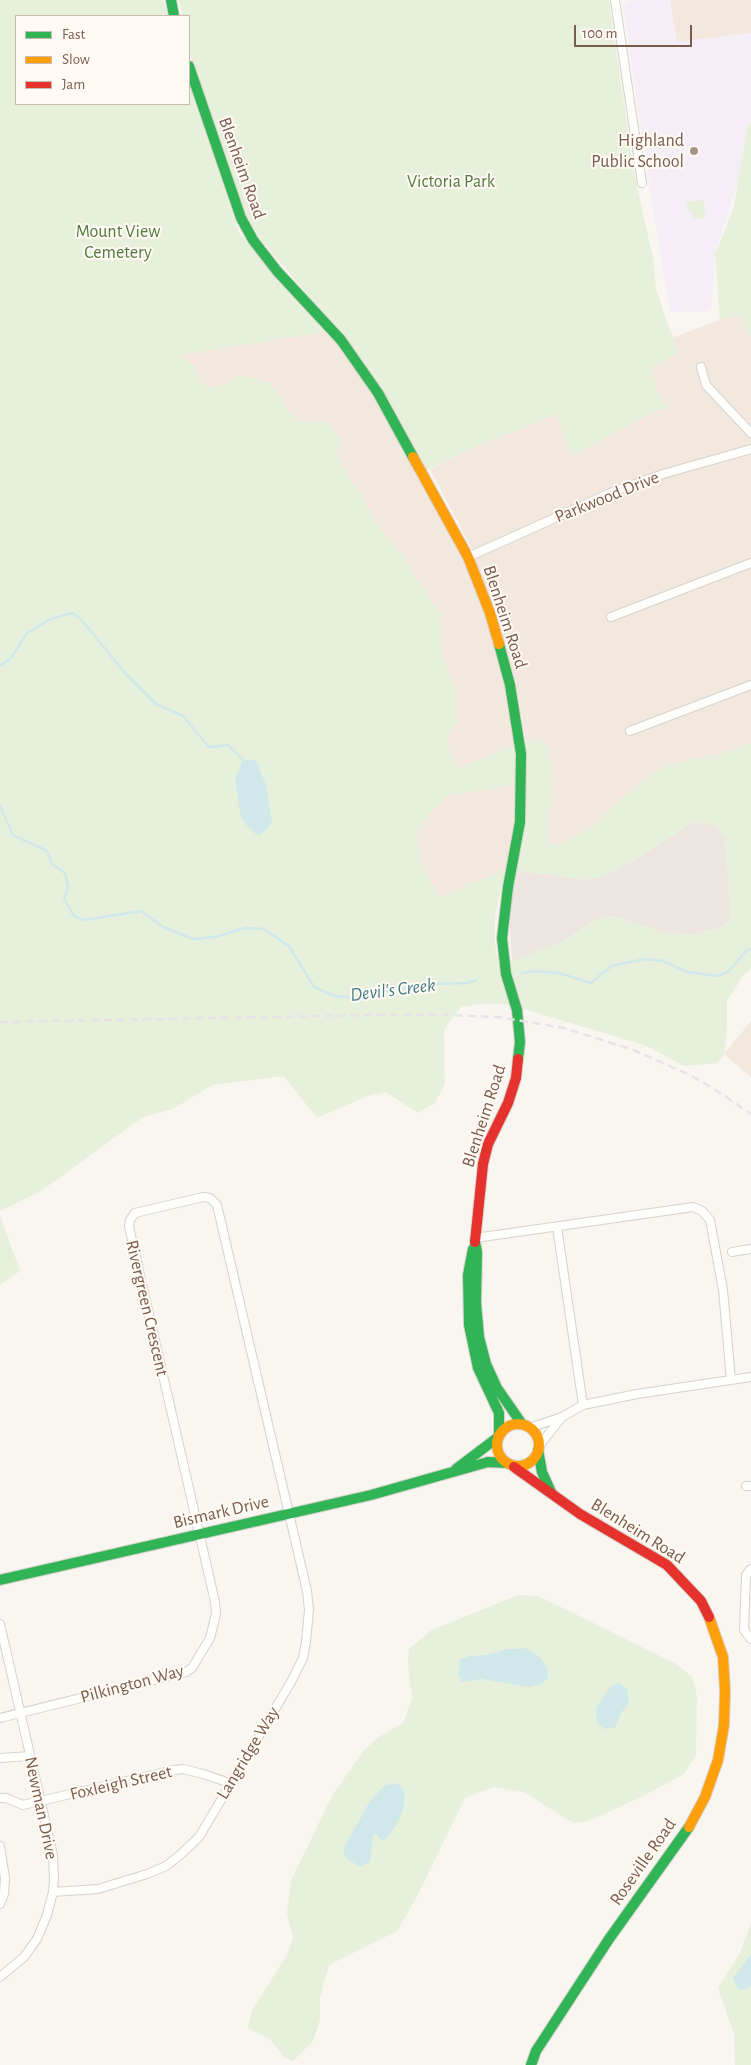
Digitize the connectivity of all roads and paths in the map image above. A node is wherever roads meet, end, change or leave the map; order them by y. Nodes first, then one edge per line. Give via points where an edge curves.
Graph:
1 (171, 0) edge
2 (615, 0) edge
3 (174, 15) edge
4 (190, 69) edge
5 (642, 183) dead end
6 (701, 367) dead end
7 (751, 433) edge
8 (751, 449) edge
9 (468, 558) junction
10 (751, 564) edge
11 (611, 617) dead end
12 (751, 685) edge
13 (630, 731) dead end
14 (557, 1226) junction
15 (475, 1242) junction
16 (751, 1250) edge
17 (732, 1252) dead end
18 (751, 1377) edge
19 (731, 1380) junction
20 (582, 1405) junction
21 (562, 1417) junction
22 (526, 1426) junction
23 (498, 1436) junction
24 (539, 1448) junction
25 (511, 1465) junction
26 (449, 1474) junction
27 (552, 1493) junction
28 (289, 1513) junction
29 (200, 1534) junction
30 (751, 1569) edge
31 (0, 1580) edge
32 (0, 1624) edge
33 (751, 1639) edge
34 (723, 1657) joint
35 (20, 1712) junction
36 (0, 1718) edge
37 (30, 1756) junction
38 (0, 1758) edge
39 (230, 1783) junction
40 (0, 1798) edge
41 (41, 1801) junction
42 (0, 1846) edge
43 (53, 1892) junction
44 (0, 1904) edge
45 (0, 1977) edge
46 (531, 2065) edge

1 - 3 main road
2 - 5 street
4 - 9 main road, Blenheim Road via 231,193 253,240 341,340 378,393
6 - 7 street via 706,385
8 - 9 street, Parkwood Drive via 615,491
9 - 15 main road, Blenheim Road via 490,613 510,685 521,754 520,822 502,938 506,974 518,1020 519,1058 508,1103 495,1127 483,1164
10 - 11 street
12 - 13 street
14 - 15 street
14 - 19 street via 693,1207 702,1211 710,1220 723,1290
14 - 20 street
15 - 22 main road, Blenheim Road via 478,1252 476,1304 482,1351 497,1388
15 - 23 main road, Blenheim Road via 468,1275 469,1325 478,1368 499,1413
16 - 17 street
18 - 19 street
19 - 20 street
20 - 21 street
21 - 22 street
21 - 24 street
22 - 23 main road via 509,1426
22 - 24 main road via 536,1435
23 - 25 main road via 498,1452
23 - 26 main road, Bismark Drive
24 - 25 main road via 530,1462 520,1467
24 - 27 main road, Blenheim Road via 542,1472
25 - 26 main road, Bismark Drive via 488,1462
25 - 27 main road, Blenheim Road
26 - 28 main road, Bismark Drive
27 - 34 main road, Blenheim Road via 580,1514 667,1565 685,1582 701,1600 713,1624
28 - 29 main road, Bismark Drive
28 - 29 street, Rivergreen Crescent via 217,1205 210,1198 203,1197 135,1213 129,1227
28 - 39 street, Langridge Way via 309,1610 303,1658
29 - 31 main road, Bismark Drive
29 - 35 street, Pilkington Way via 216,1614 210,1638 192,1668
30 - 33 street via 746,1575 744,1630
32 - 35 street, Newman Drive
34 - 46 main road, Roseville Road via 724,1725 718,1760 705,1797 689,1827 609,1939 536,2051
35 - 36 street, Pilkington Way
35 - 37 street, Newman Drive
37 - 38 street
37 - 41 street, Newman Drive
39 - 41 street, Foxleigh Street via 183,1769
39 - 43 street, Langridge Way via 199,1837 166,1866 121,1884
40 - 41 street, Foxleigh Street via 23,1805
41 - 43 street, Newman Drive via 52,1855
42 - 44 street via 5,1878
43 - 45 street, Newman Drive via 48,1915 37,1939 24,1957

